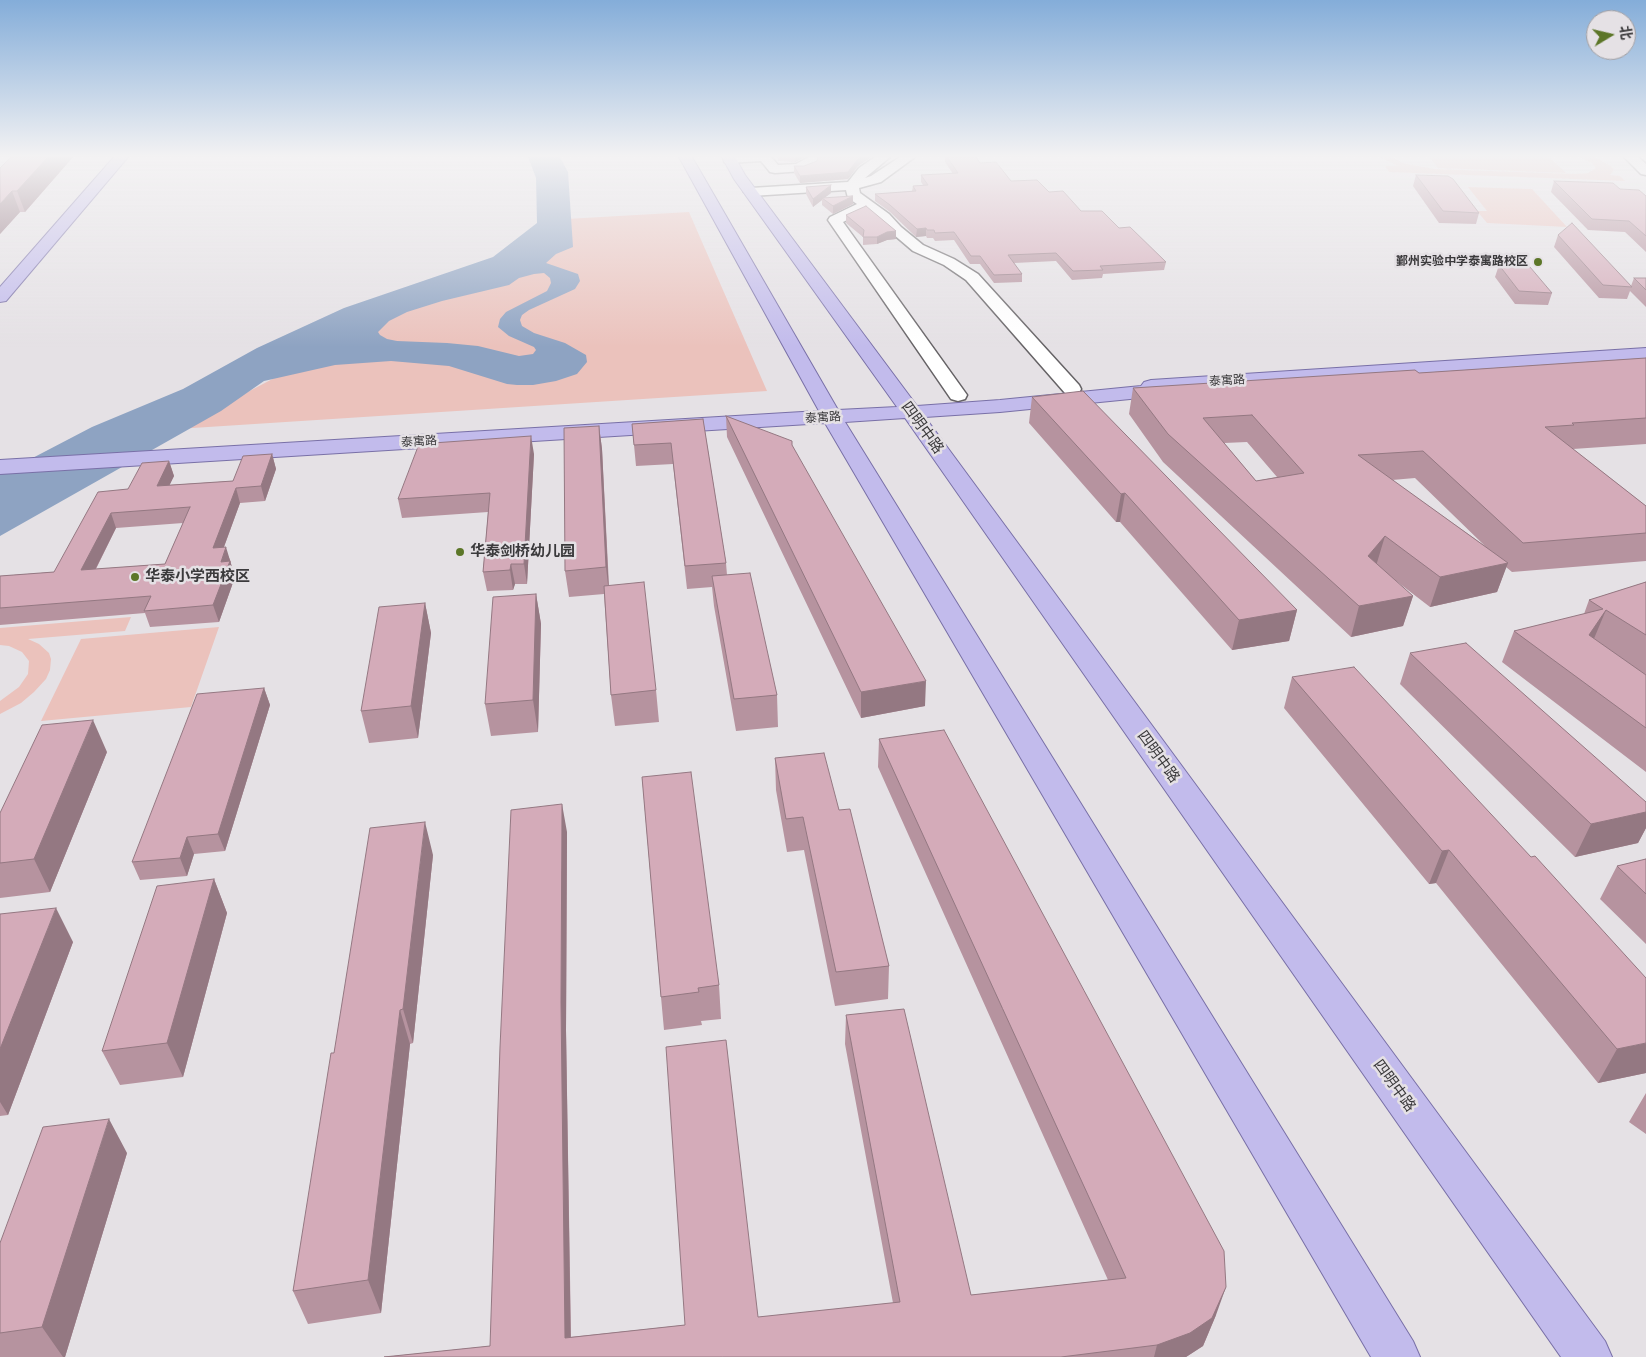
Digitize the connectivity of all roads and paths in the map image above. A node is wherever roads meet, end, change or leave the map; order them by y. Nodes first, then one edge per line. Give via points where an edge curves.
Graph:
1 (67, 220) edge
2 (720, 220) edge
3 (771, 220) edge
4 (834, 220) edge
5 (885, 220) edge
6 (0, 297) edge
7 (1646, 354) edge
8 (1646, 360) edge
9 (1072, 389) junction
10 (958, 395) junction
11 (906, 405) junction
12 (829, 410) junction
13 (1, 463) edge
14 (1397, 1357) edge
15 (1588, 1357) edge

1 - 6 main road
2 - 12 main road
3 - 11 main road, 四明中路
4 - 10 street
5 - 9 street via 918,248 972,277
7 - 9 main road, 泰寓路
8 - 11 main road, 泰寓路 via 1150,391 1000,406
9 - 10 main road, 泰寓路
10 - 11 main road, 泰寓路
11 - 12 main road, 泰寓路
11 - 15 main road, 四明中路
12 - 13 main road, 泰寓路 via 153,459
12 - 13 main road, 泰寓路 via 28,454
12 - 14 main road

